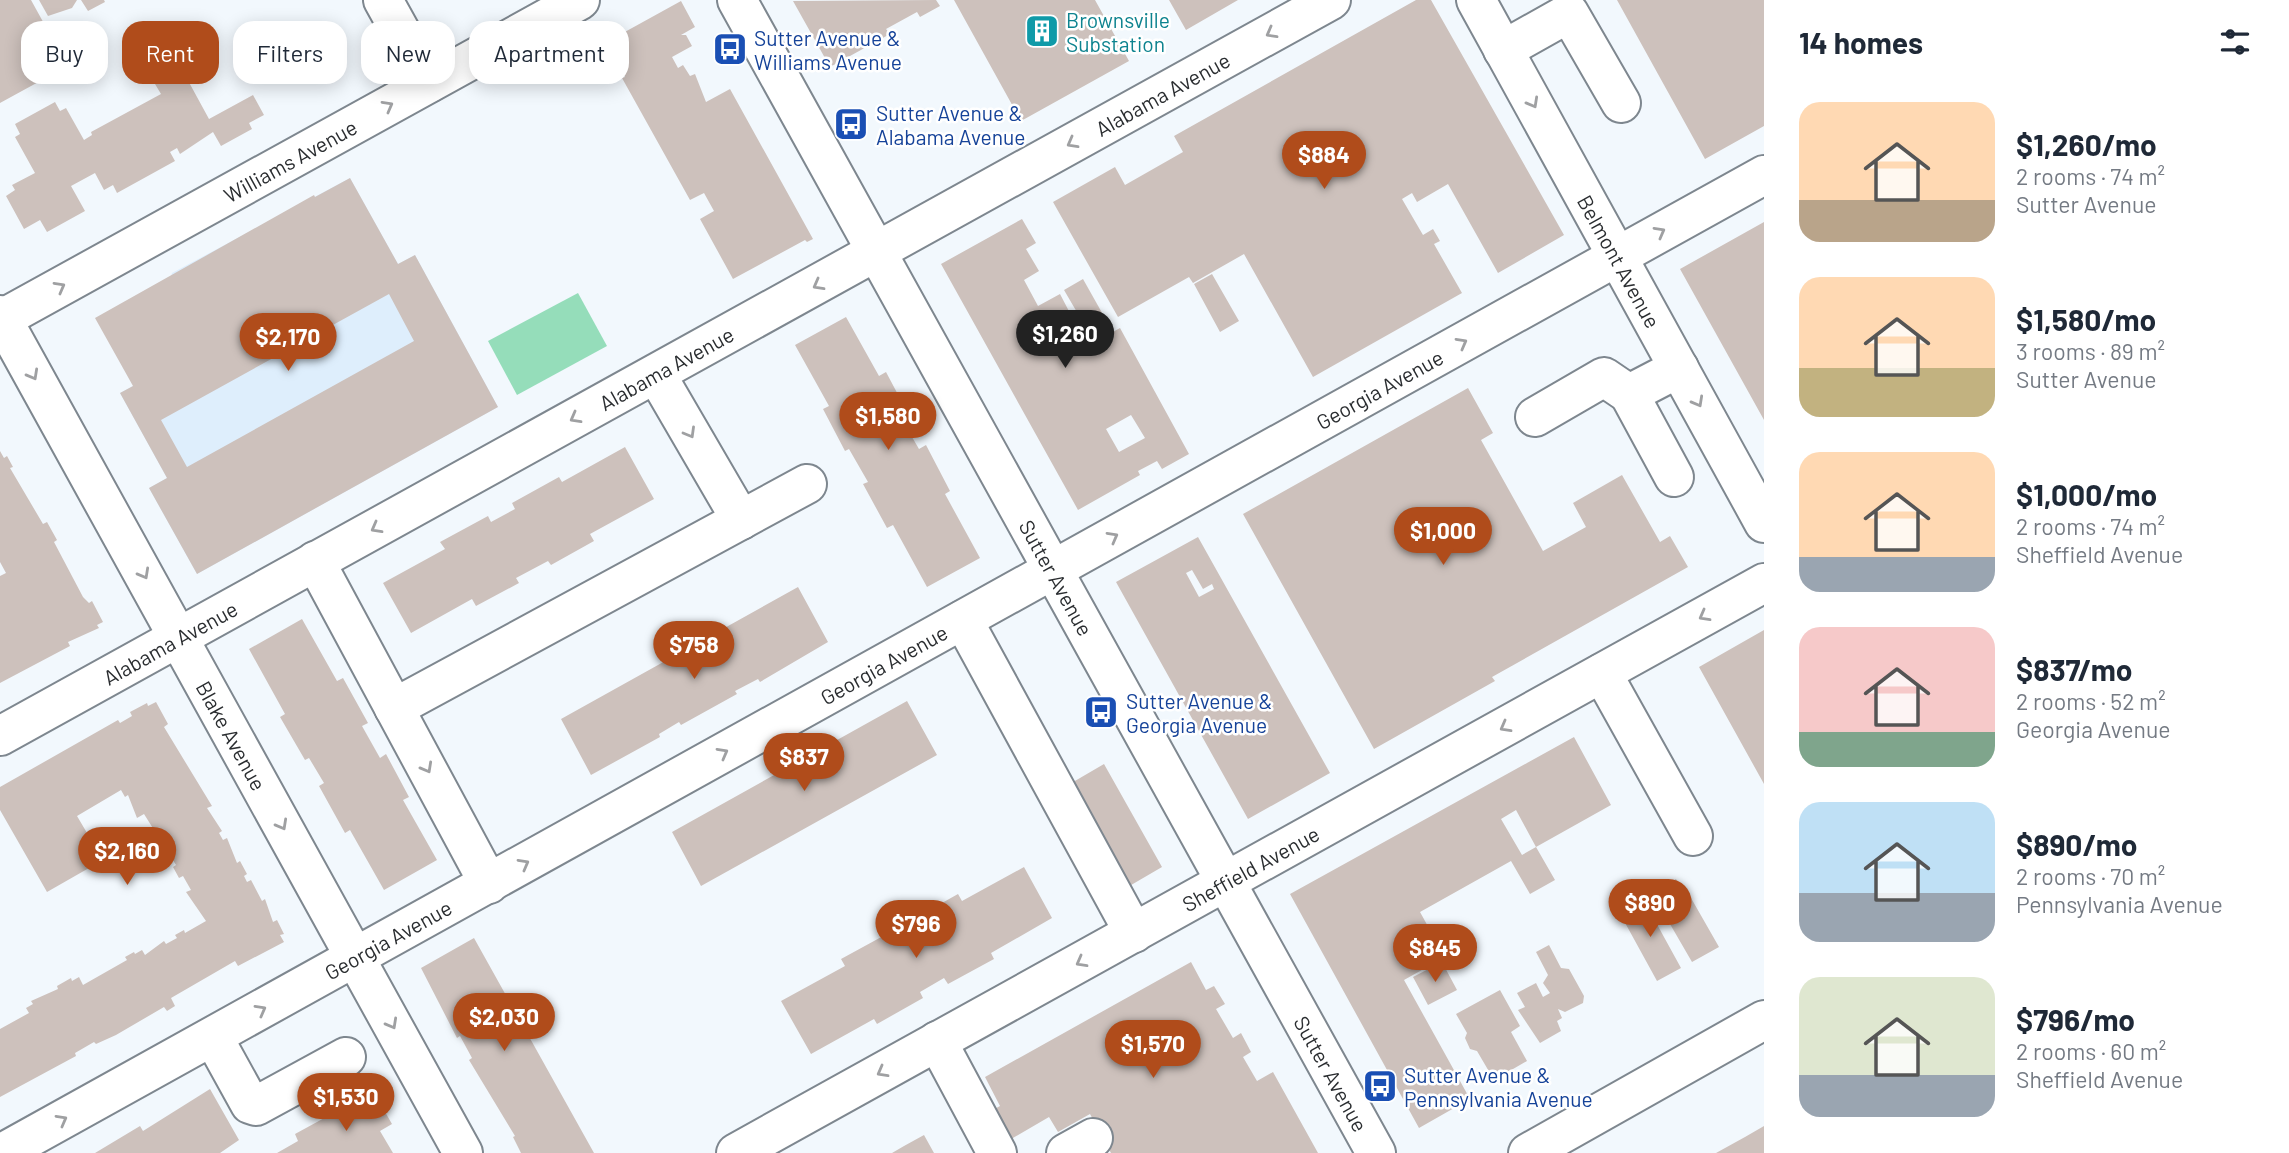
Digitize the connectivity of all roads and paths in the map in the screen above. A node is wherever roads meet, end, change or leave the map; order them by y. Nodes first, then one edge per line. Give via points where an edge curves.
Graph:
1 (580, 0) edge
2 (737, 0) edge
3 (1331, 0) edge
4 (1476, 0) edge
5 (395, 4) edge
6 (402, 21) edge
7 (1503, 50) junction
8 (455, 69) edge
9 (427, 84) edge
10 (1621, 103) dead end
11 (1764, 175) edge
12 (877, 252) junction
13 (1617, 257) junction
14 (1, 318) edge
15 (1679, 368) junction
16 (656, 374) junction
17 (1629, 394) junction
18 (1535, 417) dead end
19 (1674, 477) dead end
20 (807, 484) dead end
21 (741, 520) junction
22 (1764, 523) edge
23 (315, 561) junction
24 (1053, 570) junction
25 (1764, 583) edge
26 (963, 620) junction
27 (178, 637) junction
28 (1602, 673) junction
29 (394, 708) junction
30 (0, 736) edge
31 (1692, 836) dead end
32 (1226, 881) junction
33 (489, 884) junction
34 (1134, 933) junction
35 (355, 958) junction
36 (1764, 1020) edge
37 (213, 1037) junction
38 (937, 1041) junction
39 (346, 1058) dead end
40 (2, 1153) edge
41 (463, 1153) edge
42 (736, 1153) edge
43 (998, 1153) edge
44 (1376, 1153) edge
45 (1528, 1153) edge

1 - 8 street, Williams Avenue
2 - 12 street, Sutter Avenue
3 -> 12 street, Alabama Avenue
4 - 7 street, Belmont Avenue
5 - 6 street
7 - 10 street via 1569,13
7 -> 13 street, Belmont Avenue
14 -> 9 street, Williams Avenue
13 -> 11 street, Georgia Avenue
12 -> 16 street, Alabama Avenue
12 - 24 street, Sutter Avenue
13 - 15 street, Belmont Avenue
24 -> 13 street, Georgia Avenue
14 -> 27 street, Blake Avenue
15 - 17 street
15 -> 22 street, Belmont Avenue
16 -> 21 street
16 -> 23 street, Alabama Avenue
17 - 18 street via 1604,377
17 - 19 street
20 - 21 street
21 - 29 street
23 - 27 street, Alabama Avenue
23 - 29 street
24 - 26 street, Georgia Avenue
24 - 32 street, Sutter Avenue
25 -> 28 street, Sheffield Avenue
33 -> 26 street, Georgia Avenue
26 - 34 street
27 - 30 street, Alabama Avenue
27 -> 35 street, Blake Avenue
28 - 31 street
28 -> 32 street, Sheffield Avenue
29 -> 33 street
32 - 34 street, Sheffield Avenue
32 - 44 street, Sutter Avenue
33 - 35 street, Georgia Avenue
34 -> 38 street, Sheffield Avenue
37 -> 35 street, Georgia Avenue
35 -> 41 street, Blake Avenue
36 - 45 street
37 - 39 street via 250,1104 256,1106
40 -> 37 street, Georgia Avenue
38 -> 42 street, Sheffield Avenue
38 - 43 street

